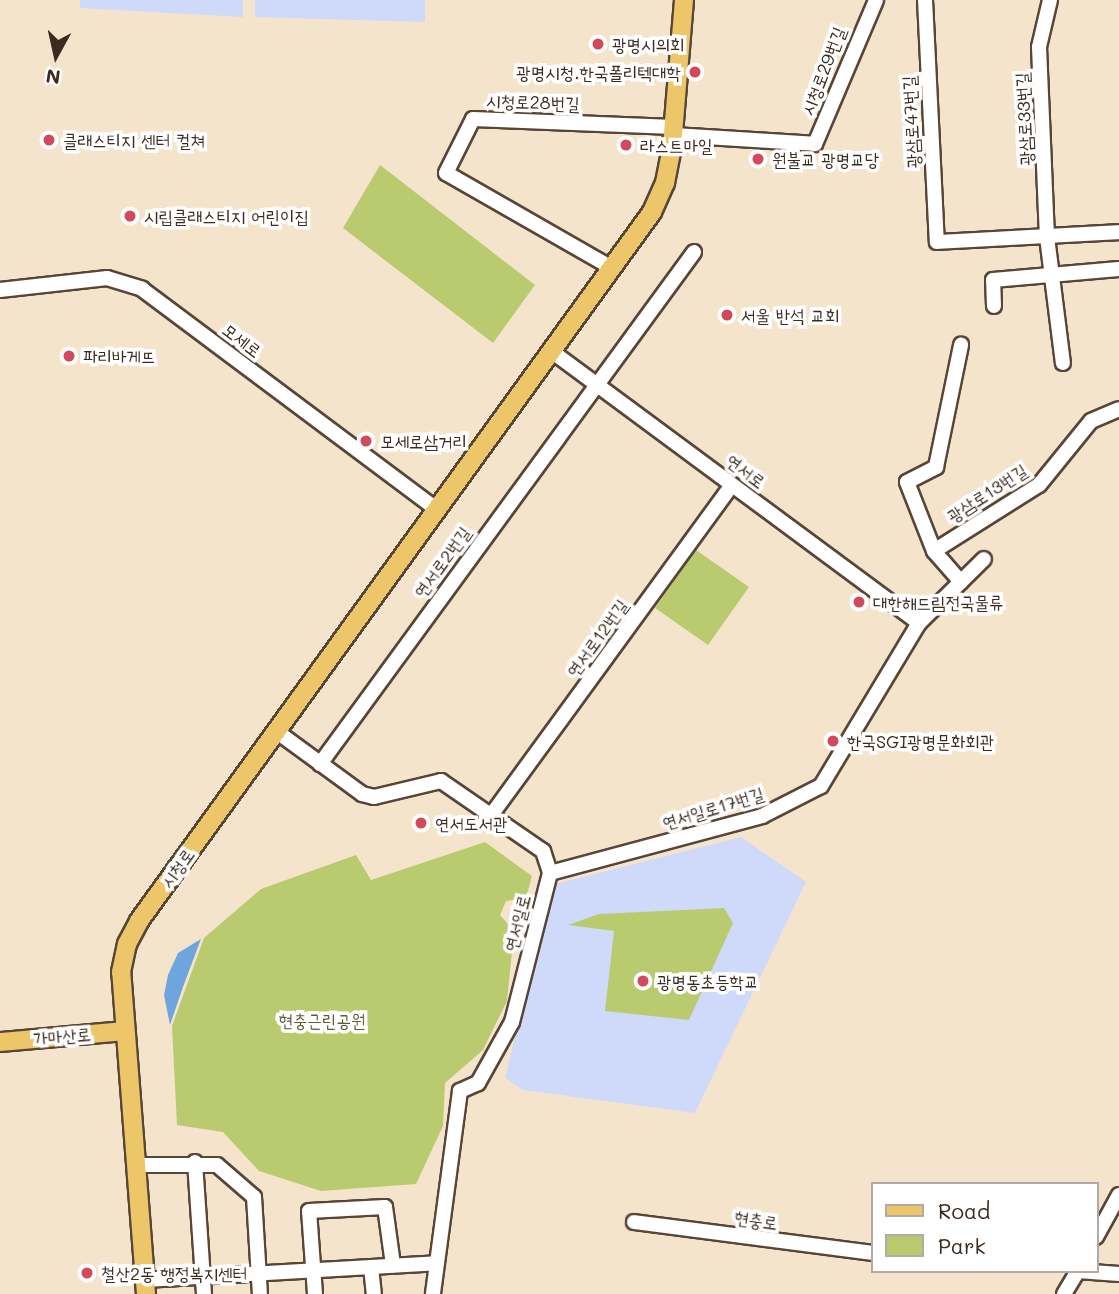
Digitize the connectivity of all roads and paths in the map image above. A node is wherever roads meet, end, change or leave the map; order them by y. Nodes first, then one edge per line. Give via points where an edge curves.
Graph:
1 (684, 0) edge
2 (876, 0) edge
3 (925, 0) edge
4 (1050, 0) edge
5 (674, 131) junction
6 (1119, 232) edge
7 (1047, 237) junction
8 (694, 251) dead end
9 (612, 268) junction
10 (1119, 269) edge
11 (1052, 275) junction
12 (0, 290) edge
13 (994, 306) dead end
14 (961, 345) dead end
15 (550, 350) junction
16 (1063, 363) dead end
17 (596, 384) junction
18 (1119, 409) edge
19 (732, 485) junction
20 (435, 508) junction
21 (934, 551) junction
22 (984, 559) dead end
23 (961, 582) junction
24 (919, 623) junction
25 (276, 730) junction
26 (320, 764) junction
27 (492, 814) junction
28 (550, 873) junction
29 (125, 1031) junction
30 (0, 1042) edge
31 (195, 1161) junction
32 (136, 1165) junction
33 (1119, 1195) edge
34 (634, 1222) dead end
35 (1098, 1233) edge
36 (870, 1253) edge
37 (437, 1263) junction
38 (393, 1265) junction
39 (371, 1266) junction
40 (313, 1270) junction
41 (1098, 1272) edge
42 (259, 1273) junction
43 (1077, 1273) edge
44 (1119, 1274) edge
45 (203, 1277) junction
46 (146, 1287) edge
47 (204, 1294) edge
48 (260, 1294) edge
49 (315, 1294) edge
50 (374, 1294) edge
51 (433, 1294) edge
52 (1064, 1294) edge

1 - 5 main road, 시청로
2 - 5 street, 시청로29번길 via 815,144
3 - 7 street, 광삼로47번길 via 937,242
4 - 7 street, 광삼로33번길 via 1039,47
5 - 9 main road, 시청로 via 665,183 652,212
5 - 9 street, 시청로28번길 via 473,119 446,173
6 - 7 street
7 - 11 street, 광삼로33번길
8 - 17 street
9 - 15 main road, 시청로
10 - 11 street
11 - 13 street via 993,280
11 - 16 street, 광삼로33번길
12 - 20 street, 모세로 via 107,278 142,289
14 - 21 street via 936,467 907,482
15 - 17 street, 연서로
15 - 20 main road, 시청로
17 - 19 street, 연서로
17 - 26 street, 연서로2번길
18 - 21 street, 광삼로13번길 via 1091,421 1039,485
19 - 24 street, 연서로
19 - 27 street, 연서로12번길
20 - 25 main road, 시청로
21 - 23 street
22 - 23 street, 연서일로17번길
23 - 24 street, 연서일로17번길
24 - 28 street, 연서일로17번길 via 821,786 762,816
25 - 26 street
25 - 29 main road, 시청로 via 127,944 121,972
26 - 27 street via 362,794 374,797 441,781
27 - 28 street via 543,851
28 - 37 street, 연서일로 via 512,1022 478,1083 460,1091
29 - 30 main road, 가마산로
29 - 32 main road, 시청로
31 - 32 street
31 - 42 street via 217,1165 254,1197
31 - 45 street
32 - 46 main road, 시청로
33 - 35 street
34 - 36 street, 현충로
37 - 38 street
37 - 51 street, 연서일로
38 - 39 street
38 - 40 street via 385,1207 309,1211
39 - 40 street
39 - 50 street
40 - 42 street
40 - 49 street
41 - 44 street
42 - 45 street
42 - 48 street
43 - 52 street
45 - 46 street
45 - 47 street

